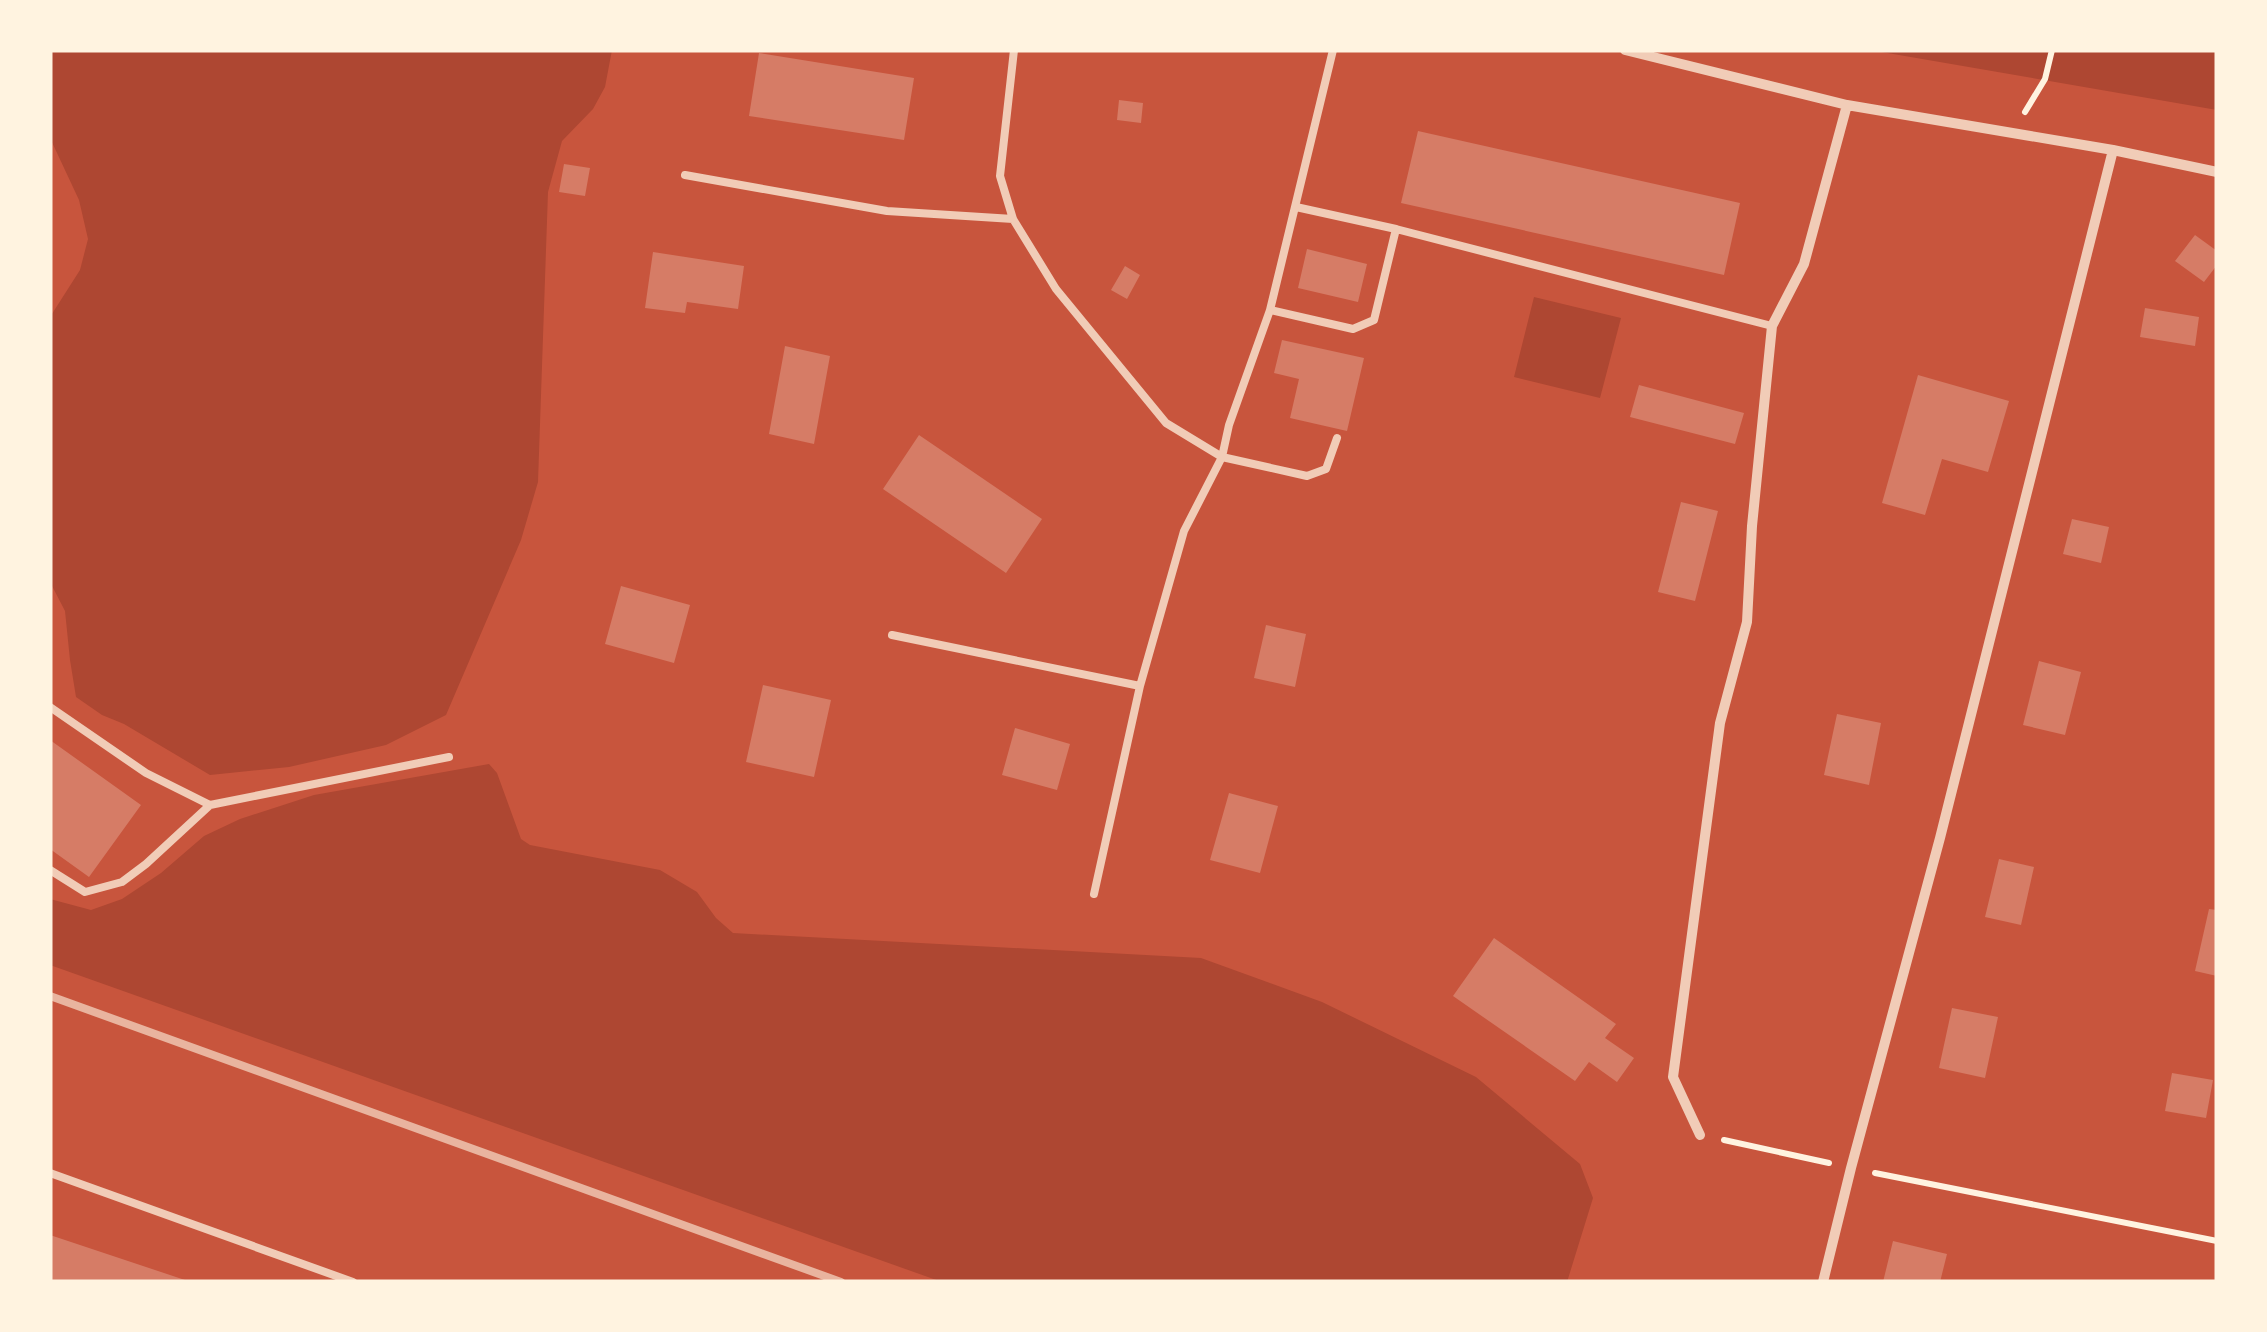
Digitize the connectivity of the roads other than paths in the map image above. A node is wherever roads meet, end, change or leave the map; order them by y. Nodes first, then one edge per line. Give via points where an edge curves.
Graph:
1 (1014, 50) edge
2 (1333, 50) edge
3 (1625, 50) edge
4 (1847, 105) junction
5 (2113, 150) junction
6 (2217, 172) edge
7 (685, 175) dead end
8 (1296, 206) junction
9 (1013, 219) junction
10 (1396, 229) junction
11 (1270, 310) junction
12 (1772, 326) junction
13 (1337, 438) dead end
14 (1222, 457) junction
15 (892, 634) dead end
16 (1140, 686) junction
17 (50, 707) edge
18 (449, 757) dead end
19 (210, 804) junction
20 (50, 870) edge
21 (1094, 894) dead end
22 (1700, 1135) road end
23 (50, 1173) edge
24 (352, 1282) edge
25 (1823, 1282) edge

1 - 9 lane via 1000,176
2 - 8 lane
3 - 4 street
4 - 5 street
4 - 12 street via 1804,264
5 - 6 street
5 - 25 street
7 - 9 lane via 887,211
8 - 10 lane
8 - 11 lane
9 - 14 lane via 1056,290 1166,423
10 - 11 lane via 1374,320 1353,328
10 - 12 lane
11 - 14 lane
12 - 22 street via 1747,622 1720,723 1674,1077
13 - 14 lane via 1326,469 1307,476
14 - 16 lane via 1184,531
15 - 16 lane
16 - 21 lane
17 - 19 lane via 146,772
18 - 19 lane
19 - 20 lane via 122,882 85,892
23 - 24 lane

